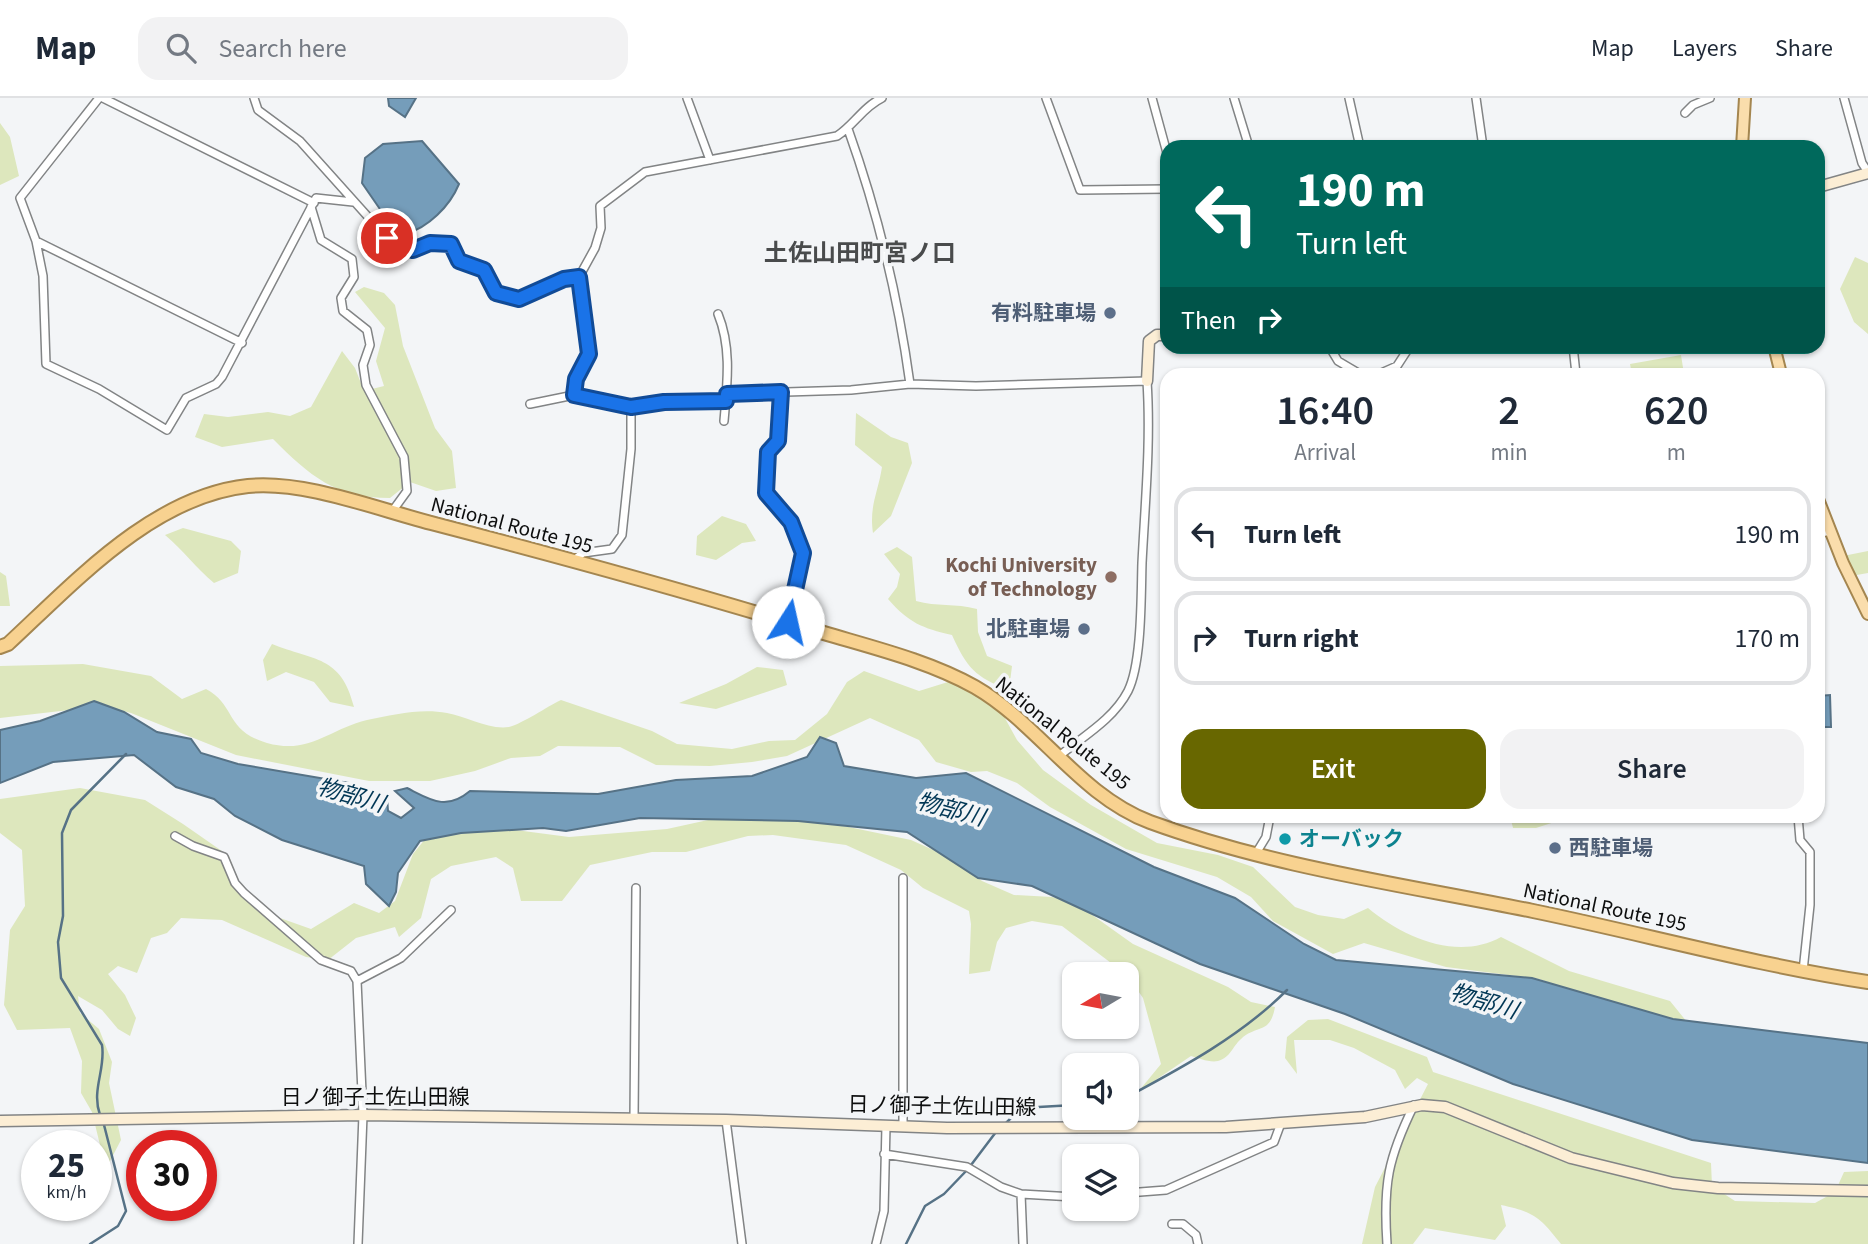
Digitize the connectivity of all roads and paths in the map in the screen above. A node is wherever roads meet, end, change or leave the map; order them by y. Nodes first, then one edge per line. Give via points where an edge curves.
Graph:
1 (101, 98) edge
2 (254, 98) edge
3 (687, 98) edge
4 (883, 98) edge
5 (1046, 98) edge
6 (1152, 98) edge
7 (1234, 98) edge
8 (1349, 98) edge
9 (1476, 98) edge
10 (1710, 98) edge
11 (1745, 98) edge
12 (1844, 98) edge
13 (1685, 113) dead end
14 (848, 130) junction
15 (1163, 140) edge
16 (1247, 140) edge
17 (1358, 140) edge
18 (1482, 140) edge
19 (1742, 140) edge
20 (710, 160) junction
21 (1868, 173) edge
22 (1825, 185) edge
23 (1160, 189) edge
24 (353, 202) junction
25 (312, 205) junction
26 (36, 241) junction
27 (579, 277) junction
28 (718, 314) dead end
29 (1160, 335) edge
30 (242, 343) junction
31 (1334, 354) edge
32 (1405, 354) edge
33 (1350, 368) edge
34 (1392, 368) edge
35 (1147, 381) junction
36 (910, 384) junction
37 (781, 392) junction
38 (574, 395) junction
39 (726, 397) junction
40 (530, 404) dead end
41 (631, 407) junction
42 (724, 421) dead end
43 (391, 513) junction
44 (1825, 535) edge
45 (574, 560) junction
46 (1868, 614) edge
47 (788, 622) junction
48 (0, 647) edge
49 (1057, 757) junction
50 (1269, 823) edge
51 (1799, 823) edge
52 (175, 835) dead end
53 (1255, 856) junction
54 (903, 878) dead end
55 (636, 888) dead end
56 (451, 910) dead end
57 (1803, 972) junction
58 (357, 981) junction
59 (1868, 982) edge
60 (1414, 1105) junction
61 (363, 1115) junction
62 (634, 1119) junction
63 (726, 1120) junction
64 (0, 1121) edge
65 (1281, 1123) junction
66 (903, 1125) junction
67 (886, 1126) junction
68 (884, 1154) junction
69 (1868, 1191) edge
70 (1139, 1192) edge
71 (1021, 1194) junction
72 (1062, 1196) edge
73 (1172, 1224) dead end
74 (358, 1244) edge
75 (742, 1244) edge
76 (876, 1244) edge
77 (1023, 1244) edge
78 (1198, 1244) edge
79 (1387, 1244) edge

1 - 25 street
1 - 26 street via 20,198
2 - 24 street via 258,110 300,141
3 - 20 street
4 - 14 street via 871,103
5 - 23 street via 1080,190
6 - 15 street
7 - 16 street
8 - 17 street
9 - 18 street
10 - 13 street
11 - 19 main road
12 - 21 street
14 - 20 street
14 - 36 street via 867,183 900,310
20 - 27 street via 645,173 600,206 598,238
21 - 22 main road
24 - 25 street via 316,198
24 - 27 street via 400,246 413,250 430,243 451,244 459,261 484,270 496,293 519,299
25 - 30 street
25 - 43 street via 321,240 352,259 354,277 341,298 343,311 367,330 366,385 404,457 407,491
26 - 30 street
26 - 30 street via 43,276 46,364 167,430 186,398 216,384
27 - 38 street via 589,354 576,379
28 - 39 street via 725,331
29 - 35 main road via 1149,341
31 - 33 street
32 - 34 street
35 - 36 street
35 - 49 street via 1150,421 1132,679 1107,719
36 - 37 street
37 - 39 street
37 - 47 street via 778,441 768,452 766,493 791,522 803,553
38 - 40 street
38 - 41 street
39 - 41 street
39 - 42 street
41 - 45 street via 622,535 612,550 583,553
43 - 45 highway, National Route 195
43 - 48 highway, National Route 195 via 289,488 250,485 210,494 134,530
44 - 46 main road
45 - 47 highway, National Route 195
47 - 49 highway, National Route 195 via 951,675 1012,714
49 - 53 highway, National Route 195 via 1144,820
50 - 53 street
51 - 57 street via 1800,841 1810,852 1811,867
52 - 58 street via 224,856 244,893 321,960 351,971
53 - 57 highway, National Route 195 via 1652,936
54 - 66 street
55 - 62 street
56 - 58 street via 401,958
57 - 59 highway, National Route 195
58 - 61 street
60 - 65 main road, 日ノ御子土佐山田線 via 1365,1117
60 - 69 main road, 日ノ御子土佐山田線 via 1445,1107 1571,1158 1672,1183
60 - 79 street via 1391,1156
61 - 62 main road, 日ノ御子土佐山田線
61 - 64 main road, 日ノ御子土佐山田線
61 - 74 street
62 - 63 main road, 日ノ御子土佐山田線
63 - 67 main road, 日ノ御子土佐山田線
63 - 75 street
65 - 66 main road, 日ノ御子土佐山田線 via 1226,1127
65 - 70 street via 1275,1142 1166,1190
66 - 67 main road, 日ノ御子土佐山田線
67 - 68 street
68 - 71 street via 967,1167
68 - 76 street via 884,1211
71 - 72 street
71 - 77 street
73 - 78 street via 1184,1224 1196,1235

